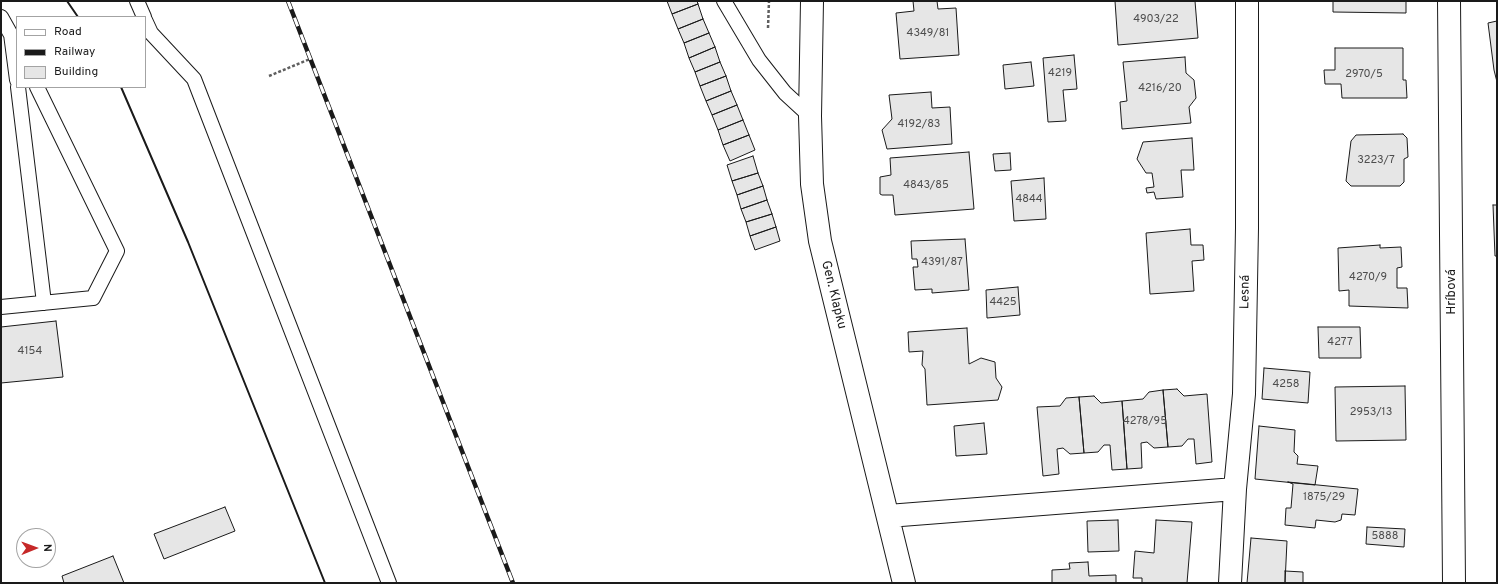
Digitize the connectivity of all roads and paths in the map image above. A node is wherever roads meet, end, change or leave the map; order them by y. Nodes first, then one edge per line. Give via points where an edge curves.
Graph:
1 (137, 1) edge
2 (724, 1) edge
3 (812, 1) edge
4 (1247, 1) edge
5 (1449, 1) edge
6 (143, 16) edge
7 (1, 17) edge
8 (146, 22) edge
9 (14, 40) edge
10 (310, 59) dead end
11 (16, 67) edge
12 (269, 76) dead end
13 (18, 88) edge
14 (37, 88) edge
15 (810, 116) junction
16 (44, 303) junction
17 (1, 307) edge
18 (1235, 489) junction
19 (888, 516) junction
20 (389, 583) edge
21 (904, 583) edge
22 (1230, 583) edge
23 (1454, 583) edge

1 - 6 lane
2 - 15 lane via 759,60 785,94
3 - 15 street, Gen. Klapku
4 - 18 street, Lesná via 1244,394
5 - 23 street, Hríbová
7 - 9 lane
8 - 20 lane via 151,33 194,79
9 - 11 lane
10 - 12 path
13 - 16 lane
14 - 16 lane via 117,251 93,298
15 - 19 street, Gen. Klapku via 812,184 820,241
16 - 17 lane
18 - 19 street
18 - 22 street, Lesná
19 - 21 street, Gen. Klapku

